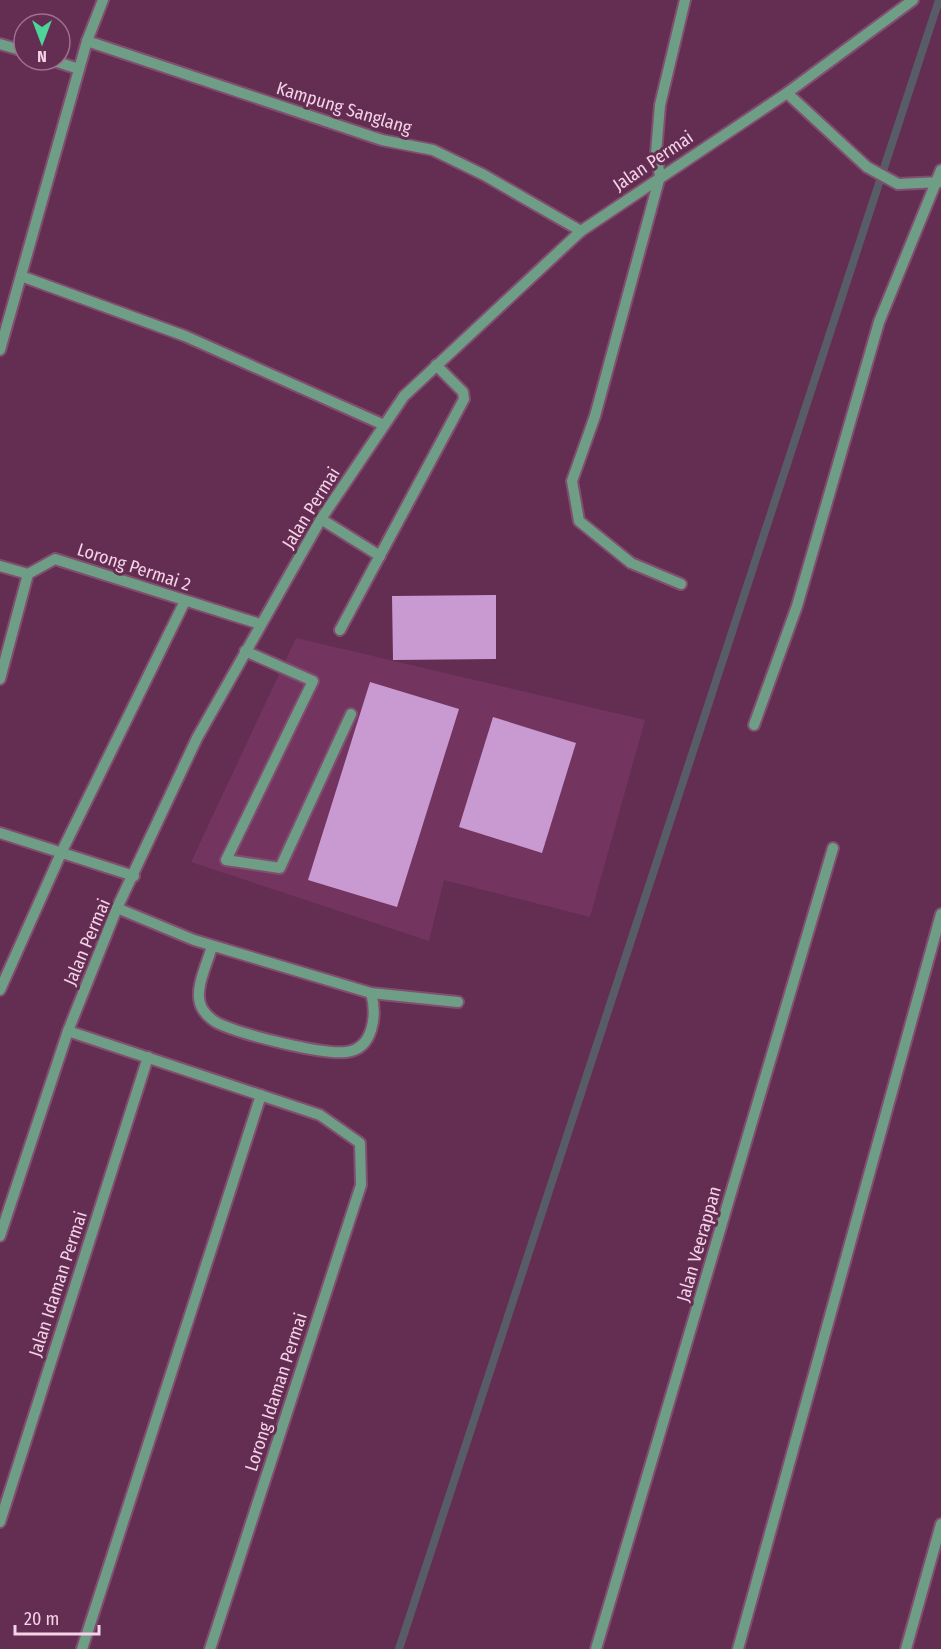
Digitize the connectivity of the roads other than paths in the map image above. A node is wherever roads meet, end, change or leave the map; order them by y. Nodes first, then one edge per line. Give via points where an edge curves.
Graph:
1 (103, 0) edge
2 (685, 0) edge
3 (912, 1) edge
4 (87, 41) junction
5 (72, 67) edge
6 (79, 69) junction
7 (787, 93) junction
8 (660, 176) junction
9 (940, 178) edge
10 (581, 231) junction
11 (21, 276) junction
12 (0, 350) edge
13 (436, 365) junction
14 (384, 425) junction
15 (321, 519) junction
16 (380, 556) junction
17 (0, 566) edge
18 (28, 574) junction
19 (681, 584) dead end
20 (185, 601) junction
21 (260, 624) junction
22 (340, 630) dead end
23 (245, 651) junction
24 (0, 679) edge
25 (351, 714) dead end
26 (754, 725) dead end
27 (0, 833) edge
28 (833, 848) dead end
29 (62, 851) junction
30 (134, 876) junction
31 (117, 908) junction
32 (941, 914) edge
33 (212, 946) junction
34 (0, 990) edge
35 (372, 993) junction
36 (458, 1002) dead end
37 (68, 1031) junction
38 (148, 1057) junction
39 (261, 1095) junction
40 (0, 1236) edge
41 (0, 1522) edge
42 (941, 1524) edge
43 (82, 1649) edge
44 (210, 1649) edge
45 (596, 1649) edge
46 (738, 1649) edge
47 (906, 1649) edge

1 - 4 street
2 - 8 street via 660,105 656,153
3 - 7 street, Jalan Permai
4 - 6 street
4 - 10 street, Kampung Sanglang via 382,140 433,150 484,174
5 - 6 street
6 - 11 street
7 - 8 street, Jalan Permai
7 - 9 street via 867,167 898,184
8 - 10 street, Jalan Permai
8 - 19 street via 595,416 572,481 579,521 631,563
9 - 26 street via 879,322 796,606
10 - 13 street, Jalan Permai
11 - 12 street
11 - 14 street via 185,336
13 - 14 street, Jalan Permai via 404,396
13 - 16 street via 463,392 464,399
14 - 15 street, Jalan Permai
15 - 16 street
15 - 21 street, Jalan Permai
16 - 22 street
17 - 18 street
18 - 20 street, Lorong Permai 2 via 55,559
18 - 24 street
20 - 21 street, Lorong Permai 2
20 - 29 street
21 - 23 street, Jalan Permai
23 - 25 street via 313,681 226,860 280,868
23 - 30 street, Jalan Permai via 197,738
27 - 29 street
28 - 45 street, Jalan Veerappan
29 - 30 street
29 - 34 street
30 - 31 street, Jalan Permai
31 - 33 street
31 - 37 street, Jalan Permai
32 - 46 street
33 - 35 street
33 - 35 street via 199,1002 204,1013 220,1025 306,1048 347,1053 364,1044 370,1032 375,1006
35 - 36 street
37 - 38 street
37 - 40 street, Jalan Permai
38 - 39 street
38 - 41 street, Jalan Idaman Permai
39 - 43 street
39 - 44 street, Lorong Idaman Permai via 320,1114 360,1143 361,1185
42 - 47 street

